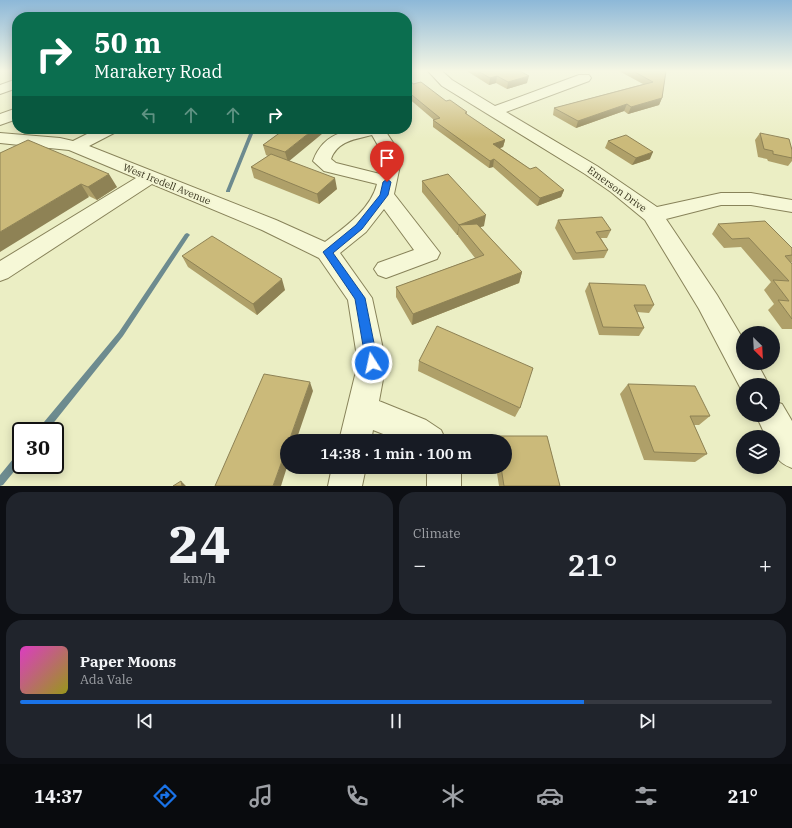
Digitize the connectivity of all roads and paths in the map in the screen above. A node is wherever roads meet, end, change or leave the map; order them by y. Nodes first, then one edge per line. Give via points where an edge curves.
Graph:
1 (465, 94) edge
2 (541, 94) edge
3 (0, 106) edge
4 (12, 111) edge
5 (494, 111) junction
6 (12, 115) edge
7 (0, 120) edge
8 (30, 134) edge
9 (100, 134) edge
10 (356, 134) edge
11 (379, 134) edge
12 (0, 138) edge
13 (19, 139) junction
14 (75, 146) junction
15 (150, 177) junction
16 (386, 188) junction
17 (792, 206) edge
18 (653, 215) junction
19 (327, 252) junction
20 (386, 269) dead end
21 (0, 272) edge
22 (750, 378) edge
23 (362, 410) junction
24 (775, 422) edge
25 (357, 434) edge
26 (418, 434) edge
27 (792, 452) edge
28 (348, 474) edge
29 (444, 474) edge
30 (345, 486) edge
31 (444, 486) edge

1 - 5 street, Emerson Drive
2 - 5 street
3 - 4 street
5 - 18 street, Emerson Drive via 591,170
6 - 7 street
8 - 13 street
9 - 14 street
10 - 16 street via 340,138 325,152 322,161 330,167
11 - 16 street via 393,156
12 - 13 street, West Iredell Avenue
13 - 14 street, West Iredell Avenue
14 - 15 street, West Iredell Avenue
15 - 19 street, West Iredell Avenue via 269,225
15 - 21 street
16 - 19 street via 359,227
16 - 20 street via 429,253
17 - 18 street via 751,199 721,199
18 - 22 street, Emerson Drive via 708,302
19 - 23 street via 360,298 372,363
23 - 25 street
23 - 26 street
24 - 27 street
28 - 30 street
29 - 31 street

